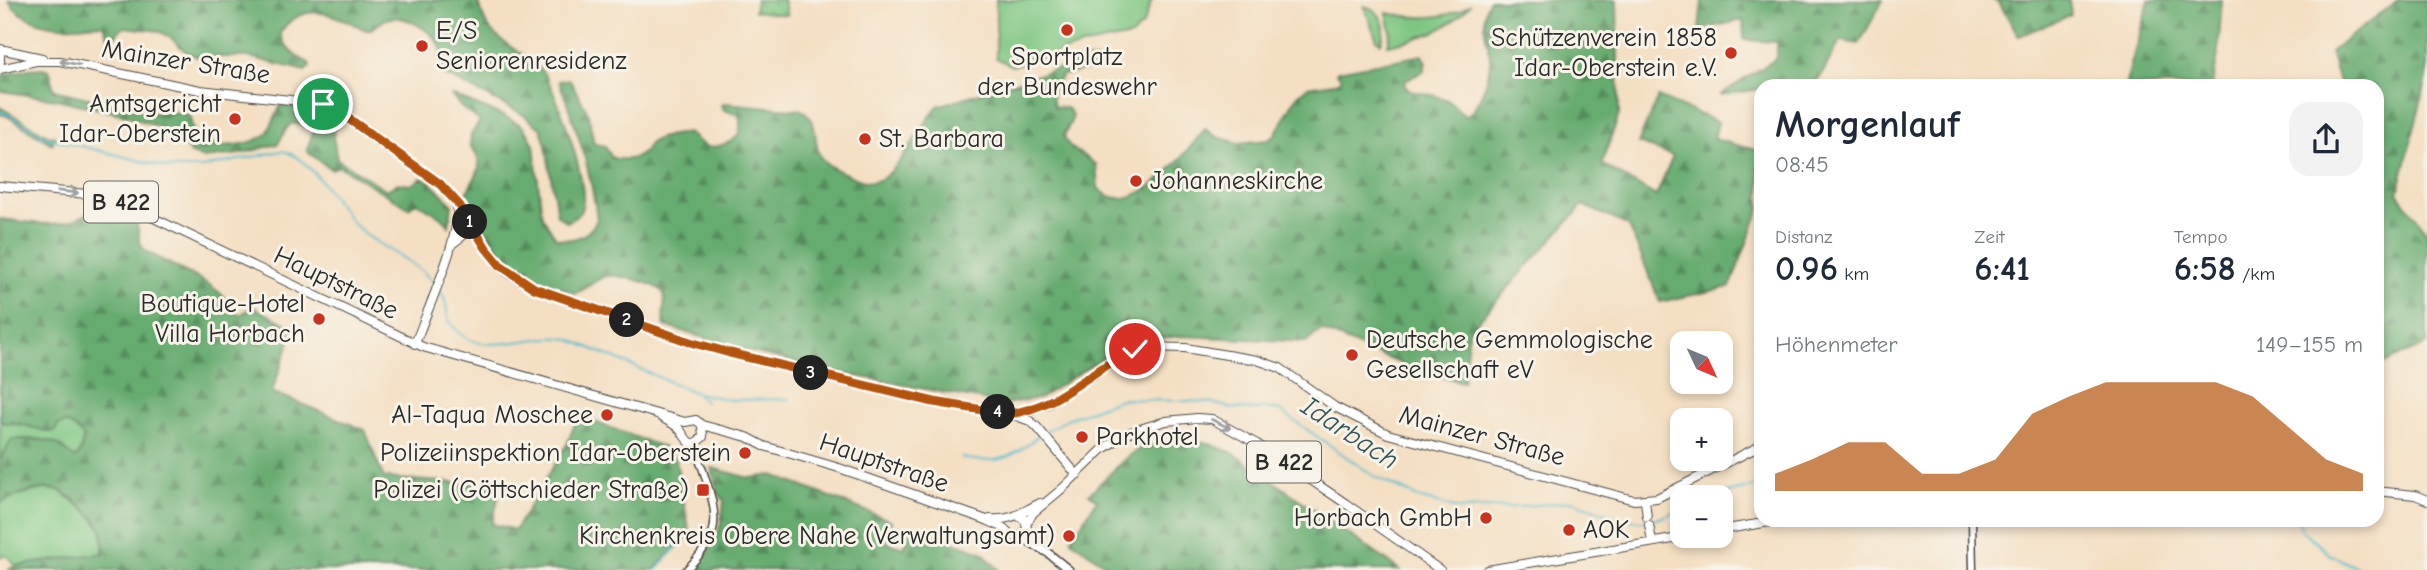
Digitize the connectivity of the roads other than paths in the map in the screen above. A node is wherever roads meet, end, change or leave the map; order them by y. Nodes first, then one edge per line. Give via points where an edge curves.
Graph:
1 (0, 51) edge
2 (49, 60) junction
3 (0, 62) edge
4 (0, 69) edge
5 (0, 186) edge
6 (456, 201) junction
7 (474, 227) junction
8 (455, 230) junction
9 (449, 250) junction
10 (415, 344) junction
11 (1048, 404) junction
12 (1008, 414) junction
13 (659, 415) junction
14 (1030, 421) junction
15 (685, 422) junction
16 (681, 431) junction
17 (702, 433) junction
18 (690, 442) junction
19 (1754, 449) edge
20 (701, 464) junction
21 (1077, 475) junction
22 (2384, 492) edge
23 (1047, 500) junction
24 (2427, 500) edge
25 (1645, 501) junction
26 (1014, 517) junction
27 (984, 519) junction
28 (1754, 525) edge
29 (1972, 527) edge
30 (1733, 528) edge
31 (1006, 529) junction
32 (1025, 530) junction
33 (1670, 539) edge
34 (1652, 542) junction
35 (686, 570) edge
36 (1069, 570) edge
37 (1440, 570) edge
38 (1487, 570) edge
39 (1973, 570) edge

1 - 2 main road, Mainzer Straße
1 - 3 main road
2 - 4 main road, B 422
6 -> 2 main road, Mainzer Straße / B 422 via 440,184 323,104 200,90
5 -> 10 main road, Hauptstraße / B 422 via 114,199
6 - 7 main road, Mainzer Straße / B 422
6 - 8 main road
7 - 8 main road via 464,224
7 - 9 main road
7 - 12 main road, Mainzer Straße / B 422 via 507,271 534,288 575,303 730,353 922,399
8 - 9 main road
9 - 10 main road
10 - 13 main road, Hauptstraße / B 422
11 - 12 main road, Mainzer Straße / B 422
11 - 14 main road, B 422
11 - 25 main road, Mainzer Straße / B 422 via 1135,349 1153,346 1212,352 1274,365 1335,407 1404,439
12 - 14 main road, B 422
13 - 15 main road, Hauptstraße / B 422
13 - 16 main road, Hauptstraße / B 422
14 - 21 main road, B 422
15 - 16 main road
15 - 17 main road, B 422 via 694,420
16 - 18 main road, B 422
17 - 18 main road, B 422
17 - 20 street
17 - 27 main road, Hauptstraße / B 422 via 730,432
18 - 20 street
19 - 25 main road
20 - 35 street via 716,519 706,547
21 - 23 main road, Hauptstraße / B 422
21 -> 37 main road, Hauptstraße / B 422 via 1110,443 1138,428 1180,419 1212,419 1301,473
22 - 24 main road
23 - 26 main road, Hauptstraße / B 422
23 - 32 main road, Hauptstraße / B 422 via 1031,515
25 - 34 main road
26 - 27 main road, Hauptstraße / B 422
26 - 31 main road
26 - 32 main road
27 - 31 main road, Hauptstraße / B 422
28 - 30 main road
29 - 39 street
31 - 32 main road, B 422 via 1011,536
32 - 36 main road
33 - 34 main road
34 - 38 main road

